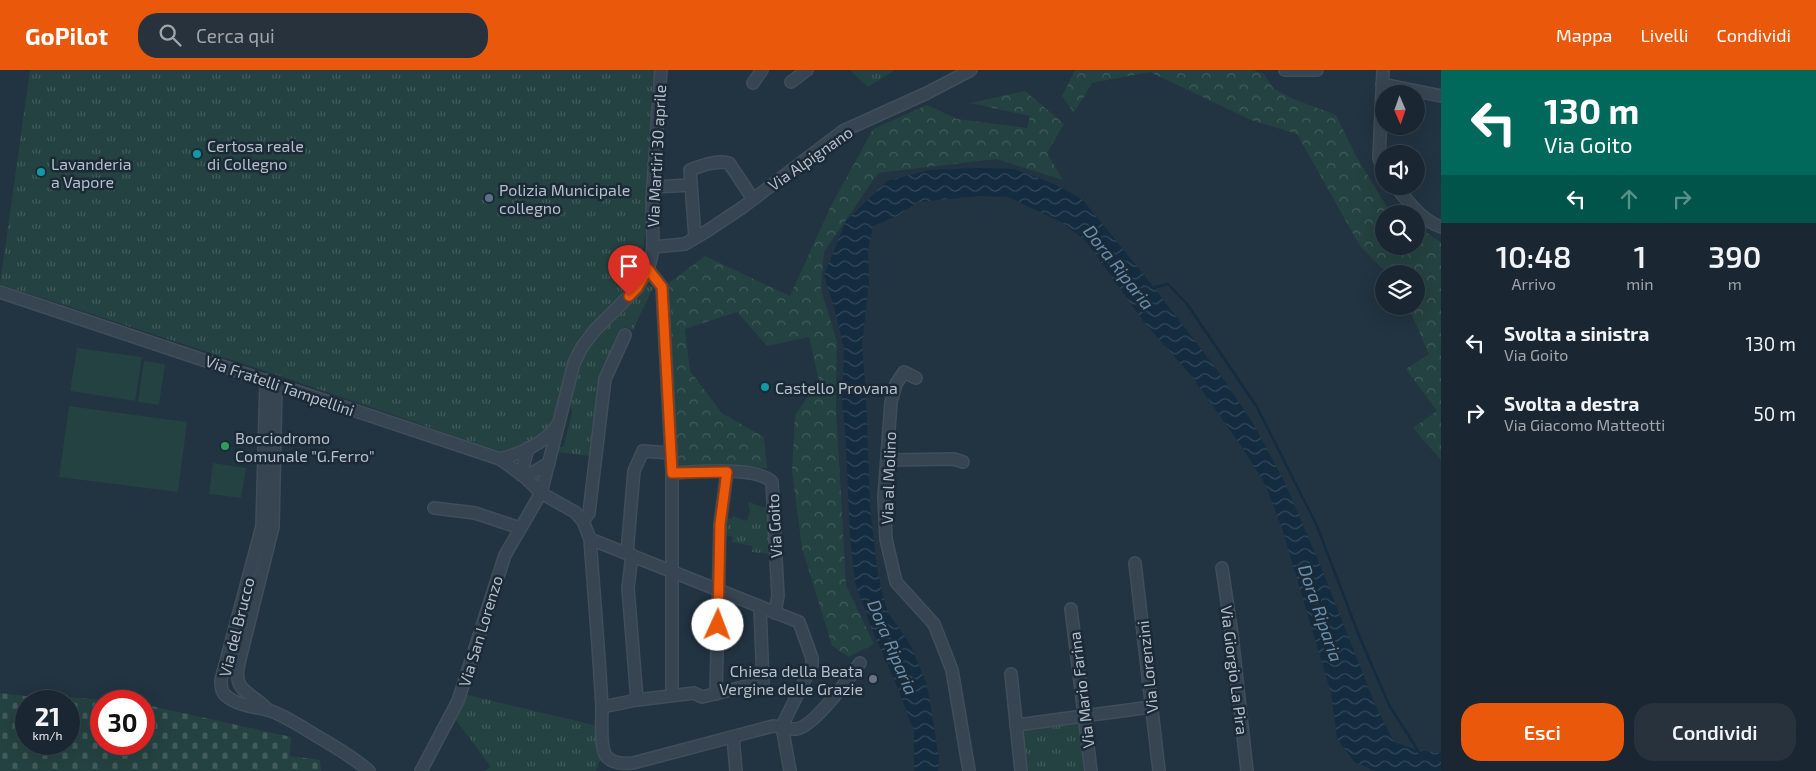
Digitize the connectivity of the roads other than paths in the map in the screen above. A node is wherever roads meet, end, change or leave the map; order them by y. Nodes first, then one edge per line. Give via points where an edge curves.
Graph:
1 (661, 70) edge
2 (762, 70) edge
3 (807, 70) edge
4 (972, 70) edge
5 (1285, 70) edge
6 (1317, 70) edge
7 (1383, 70) edge
8 (1390, 70) edge
9 (791, 82) dead end
10 (753, 83) dead end
11 (1382, 84) junction
12 (1387, 85) edge
13 (1406, 85) edge
14 (1425, 92) edge
15 (1441, 96) edge
16 (1380, 145) edge
17 (691, 185) junction
18 (652, 187) junction
19 (1403, 195) edge
20 (753, 199) junction
21 (1441, 227) edge
22 (695, 238) junction
23 (653, 247) junction
24 (648, 269) junction
25 (0, 292) edge
26 (625, 335) dead end
27 (916, 378) dead end
28 (271, 382) junction
29 (558, 423) junction
30 (528, 448) junction
31 (671, 453) junction
32 (500, 458) junction
33 (887, 460) junction
34 (963, 462) dead end
35 (549, 463) junction
36 (727, 472) junction
37 (672, 473) junction
38 (523, 476) junction
39 (540, 493) junction
40 (434, 508) dead end
41 (583, 521) junction
42 (520, 528) junction
43 (590, 538) junction
44 (630, 554) junction
45 (1135, 563) dead end
46 (1222, 568) dead end
47 (672, 571) junction
48 (719, 590) junction
49 (760, 607) junction
50 (1071, 609) dead end
51 (776, 613) junction
52 (860, 663) dead end
53 (1011, 674) dead end
54 (716, 694) junction
55 (672, 695) junction
56 (636, 700) junction
57 (1151, 707) junction
58 (602, 708) junction
59 (268, 710) junction
60 (1084, 715) junction
61 (1016, 725) junction
62 (782, 726) junction
63 (733, 737) junction
64 (369, 771) edge
65 (421, 771) edge
66 (736, 771) edge
67 (790, 771) edge
68 (969, 771) edge
69 (1022, 771) edge
70 (1091, 771) edge
71 (1159, 771) edge
72 (1247, 771) edge

1 - 18 street, Via Martiri 30 aprile
2 - 10 street
3 - 9 street
4 - 20 street, Via Alpignano via 843,131
5 - 6 street
7 - 11 street
8 - 13 street via 1392,77
11 - 12 street
11 - 16 street
14 - 15 street
17 - 18 street
17 - 20 street via 690,170 705,164 729,162
17 - 22 street
18 - 23 street, Via Martiri 30 aprile
19 - 21 street via 1430,223
20 - 22 street, Via Alpignano
22 - 23 street, Via Alpignano via 685,244
23 - 24 street, Via Martiri 30 aprile
24 - 29 street, Via Martiri 30 aprile via 637,288 594,330 582,347 574,363
24 - 31 street via 662,287
25 - 28 street, Via Fratelli Tampellini
26 - 41 street via 605,379 589,513
27 - 33 street, Via al Molino via 904,372 896,384 891,402
28 - 32 street, Via Fratelli Tampellini
28 - 59 street, Via del Brucco via 273,527 237,675 240,686
28 - 59 street, Via del Brucco via 262,526 221,684 225,695 257,709
29 - 30 street, Via Martiri 30 aprile via 548,436
29 - 35 street, Via Martiri 30 aprile
30 - 32 street, Via Martiri 30 aprile
30 - 38 street
31 - 37 street
31 - 44 street via 643,450 634,471
32 - 38 street, Via Fratelli Tampellini
33 - 34 street via 954,459
33 - 68 street, Via al Molino via 884,497 886,539 896,582 934,624 952,670
35 - 38 street
35 - 39 street, Via Martiri 30 aprile
36 - 37 street, Via Goito
36 - 48 street via 720,524
36 - 51 street, Via Goito via 760,475 772,482 778,596
37 - 47 street
38 - 39 street, Via Fratelli Tampellini
39 - 41 street, Via Fratelli Tampellini via 575,512
39 - 42 street, Via San Lorenzo
40 - 42 street via 475,514
41 - 43 street, Via Fratelli Tampellini
42 - 65 street, Via San Lorenzo via 499,571 458,701
43 - 44 street
43 - 58 street, Via Fratelli Tampellini
44 - 47 street
44 - 56 street via 628,588
45 - 57 street, Via Lorenzini
46 - 72 street, Via Giorgio La Pira
47 - 48 street
47 - 55 street
48 - 49 street
48 - 54 street
49 - 51 street
49 - 54 street via 763,682
50 - 60 street, Via Mario Farina
51 - 62 street via 799,622 812,658 812,665
52 - 62 street via 806,727 794,730
53 - 61 street
54 - 55 street via 702,697 694,693
55 - 56 street
56 - 58 street
57 - 60 street
57 - 71 street, Via Lorenzini
58 - 63 street via 604,753 621,764
59 - 64 street via 308,731
60 - 61 street
60 - 70 street, Via Mario Farina
61 - 69 street
62 - 63 street
62 - 67 street
63 - 66 street

